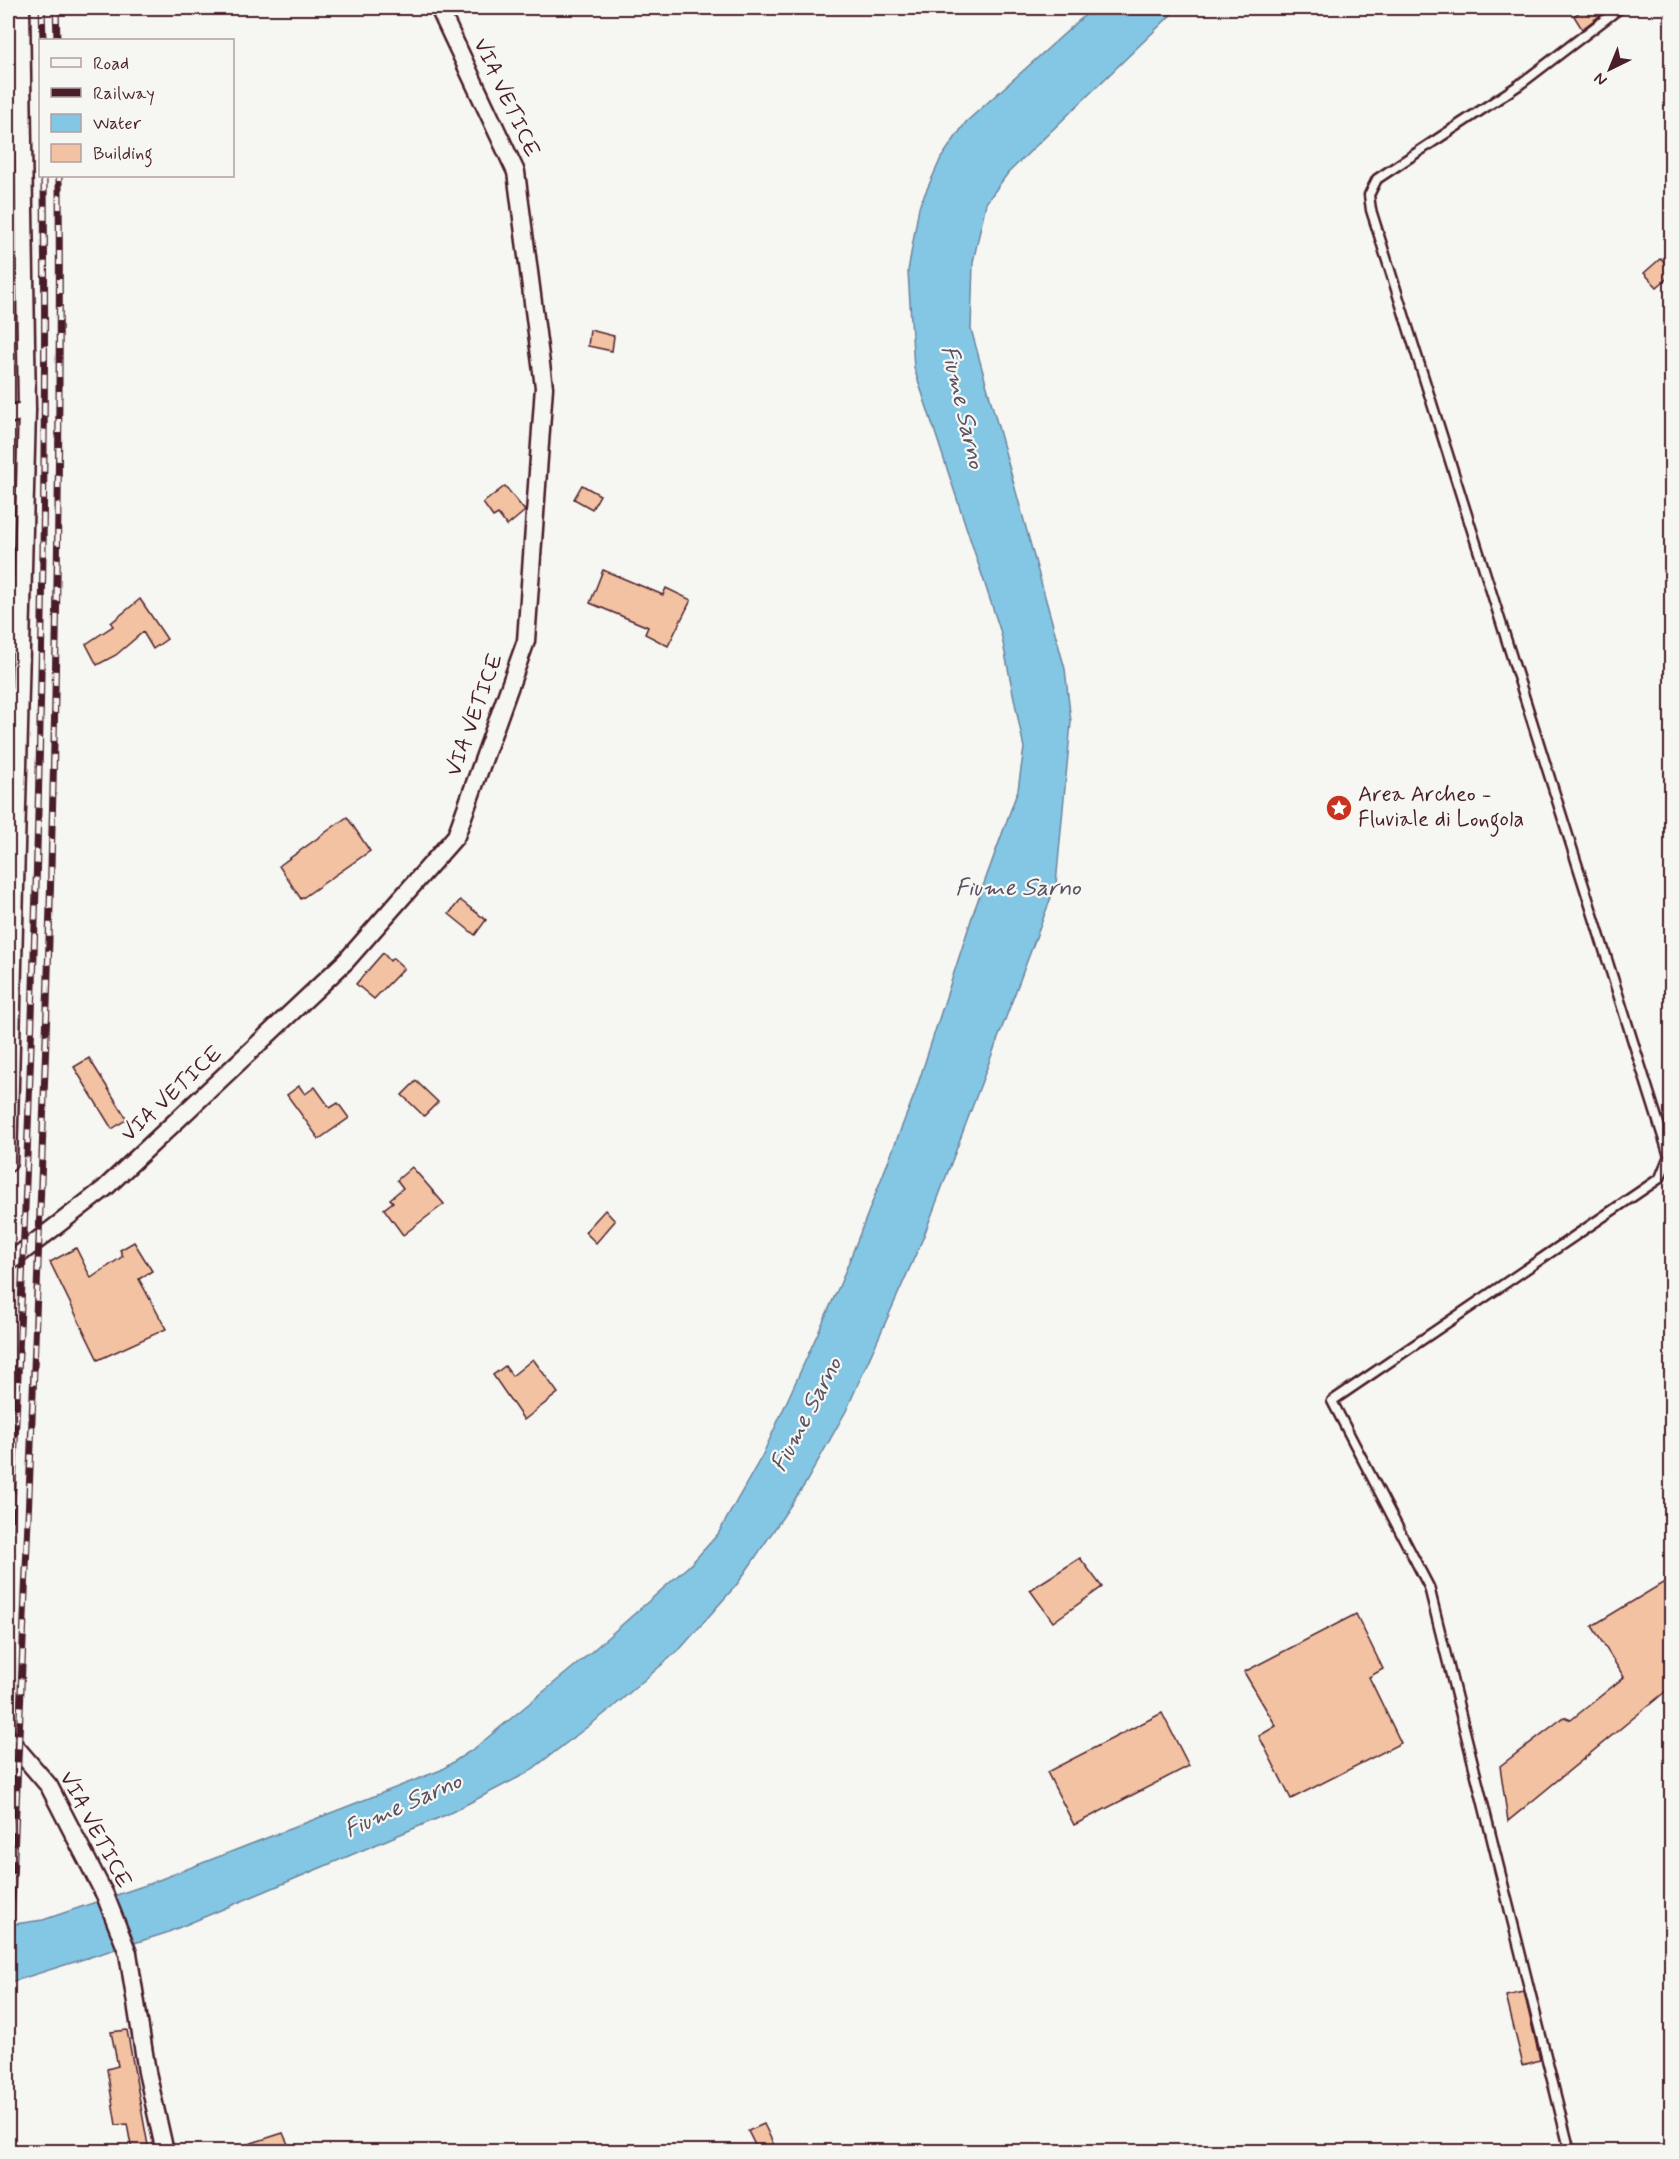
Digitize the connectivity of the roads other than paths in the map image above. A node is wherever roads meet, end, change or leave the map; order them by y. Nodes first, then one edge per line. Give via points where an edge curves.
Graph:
1 (21, 8) edge
2 (439, 8) edge
3 (1620, 8) edge
4 (27, 410) junction
5 (8, 416) edge
6 (8, 1163) edge
7 (8, 1263) edge
8 (8, 1738) edge
9 (165, 2151) edge
10 (1570, 2151) edge

1 - 4 street
2 - 7 street, VIA VETICE via 516,172 544,387 526,641 456,836 346,961 104,1189
3 - 10 lane via 1519,85 1377,178 1369,195 1668,1156 1660,1178 1332,1401 1429,1587
4 - 5 street
4 - 6 street
8 - 9 street, VIA VETICE via 49,1786 105,1895 129,1953 147,2072

